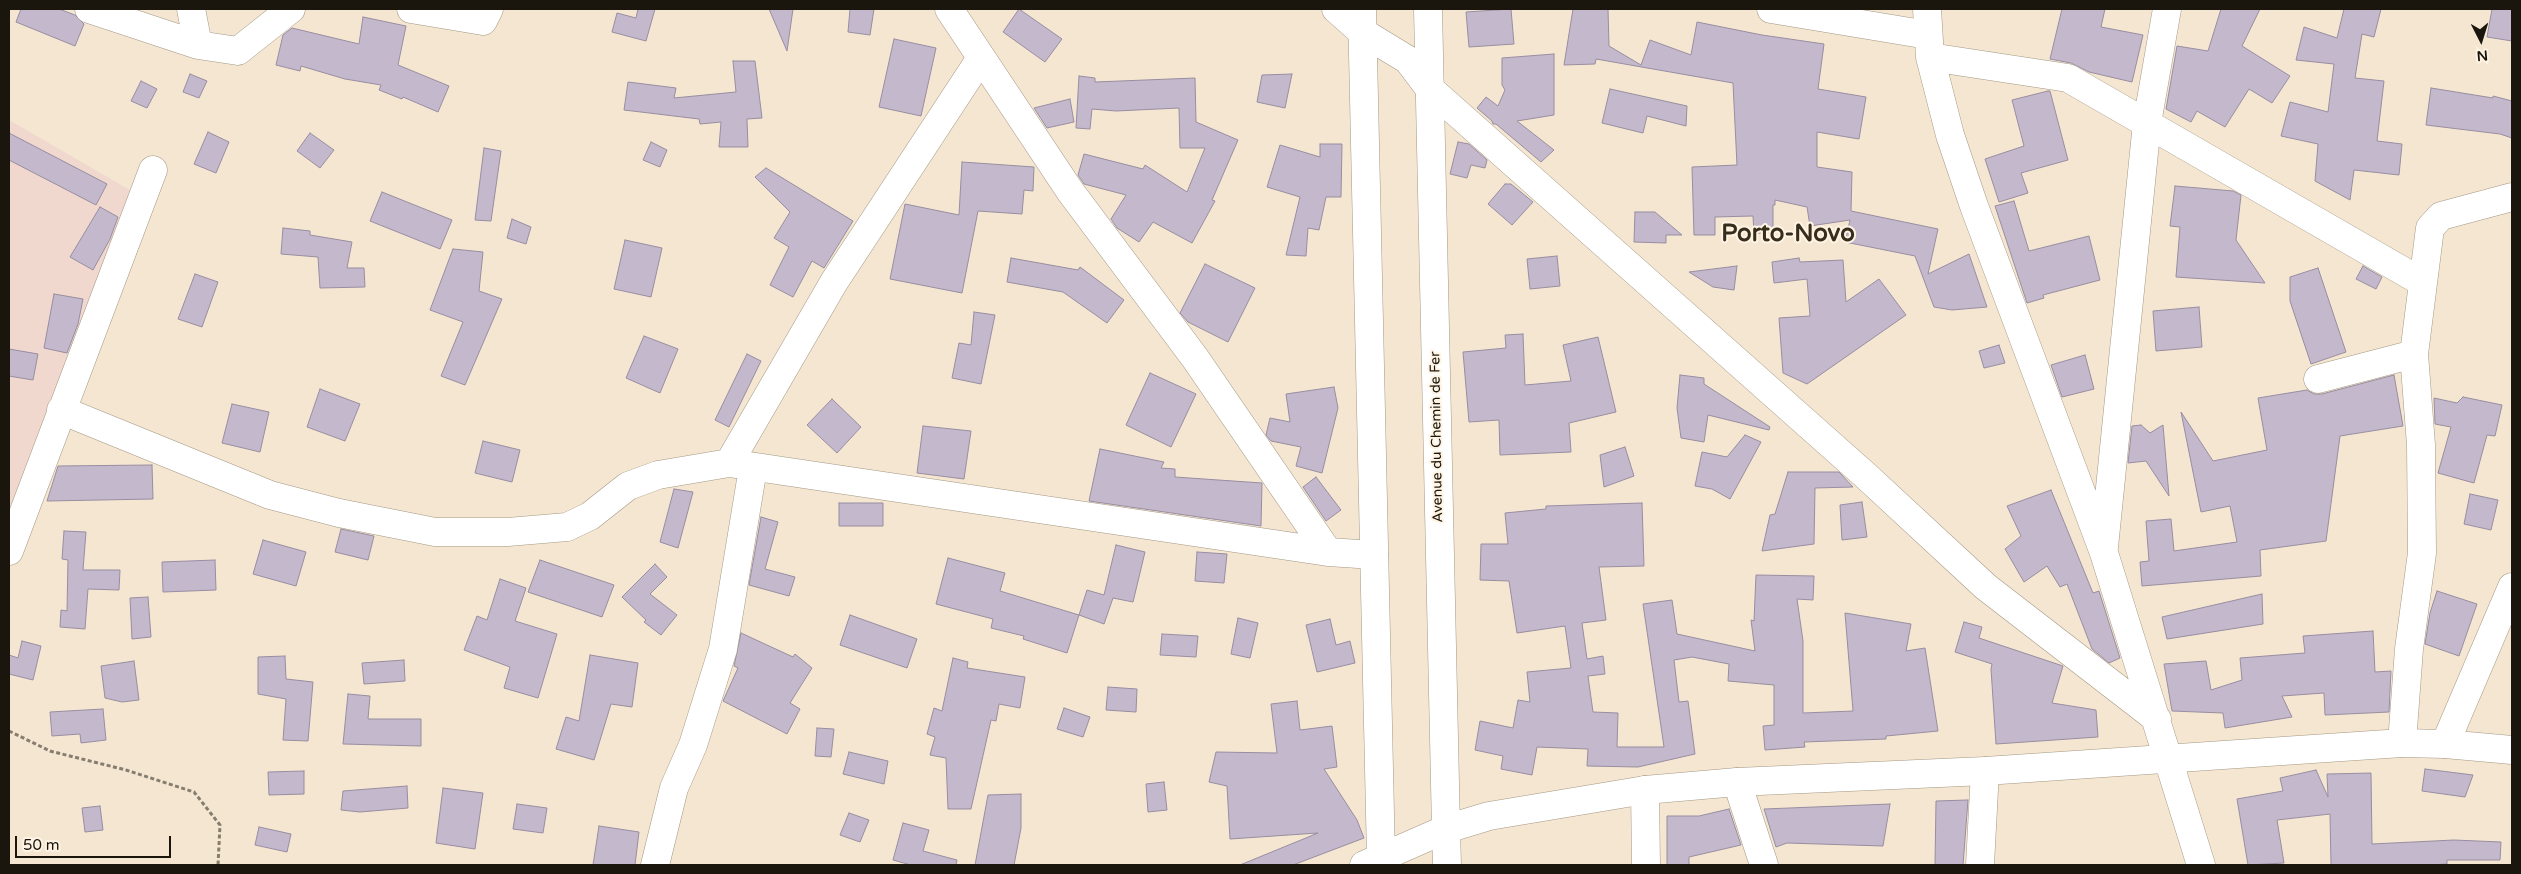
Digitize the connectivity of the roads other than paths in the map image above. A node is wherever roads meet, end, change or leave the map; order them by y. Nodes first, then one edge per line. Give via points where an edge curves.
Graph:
1 (89, 9) edge
2 (191, 9) edge
3 (291, 9) edge
4 (411, 9) edge
5 (488, 9) edge
6 (949, 9) edge
7 (1336, 9) edge
8 (1428, 9) edge
9 (1771, 9) edge
10 (1927, 9) edge
11 (2167, 9) edge
12 (1362, 20) edge
13 (198, 45) junction
14 (1929, 46) junction
15 (981, 58) junction
16 (1429, 88) junction
17 (2146, 123) junction
18 (153, 170) dead end
19 (2512, 197) edge
20 (2422, 282) junction
21 (2414, 354) junction
22 (2318, 379) dead end
23 (61, 410) junction
24 (741, 465) junction
25 (9, 551) edge
26 (1328, 552) junction
27 (2104, 554) junction
28 (1374, 555) junction
29 (2512, 587) edge
30 (2157, 719) junction
31 (2402, 743) junction
32 (2445, 744) junction
33 (2512, 750) edge
34 (2167, 758) junction
35 (1985, 771) junction
36 (1737, 782) junction
37 (1644, 790) junction
38 (1446, 829) junction
39 (1375, 863) edge
40 (655, 865) edge
41 (1447, 865) edge
42 (1646, 865) edge
43 (1764, 865) edge
44 (1980, 865) edge
45 (2201, 865) edge

1 - 13 street
2 - 13 street
3 - 13 street via 238,51
4 - 5 street via 483,21
6 - 15 street
7 - 12 street
8 - 16 street, Avenue du Chemin de Fer
9 - 14 street
10 - 14 street
11 - 17 street
12 - 16 street via 1408,60
12 - 28 street
14 - 17 street via 2068,78
14 - 27 street via 1950,135 1974,206
15 - 24 street via 834,282
15 - 26 street via 1070,191 1194,358
16 - 30 street via 1865,475 1986,587
16 - 38 street, Avenue du Chemin de Fer
17 - 20 street
17 - 27 street
18 - 23 street
19 - 20 street via 2440,216 2430,228
20 - 21 street
21 - 22 street
21 - 31 street via 2421,445 2422,553 2409,649
23 - 24 street via 270,495 339,514 435,532 508,532 567,527 590,516 628,486 658,475
23 - 25 street
24 - 26 street
24 - 40 street via 723,649 693,745 674,788
26 - 28 street
27 - 30 street
28 - 39 street
29 - 32 street
30 - 34 street
31 - 32 street
31 - 34 street
32 - 33 street
34 - 35 street
34 - 45 street
35 - 36 street
35 - 44 street
36 - 37 street
36 - 43 street
37 - 38 street via 1488,816
37 - 42 street
38 - 39 street
38 - 41 street, Avenue du Chemin de Fer

